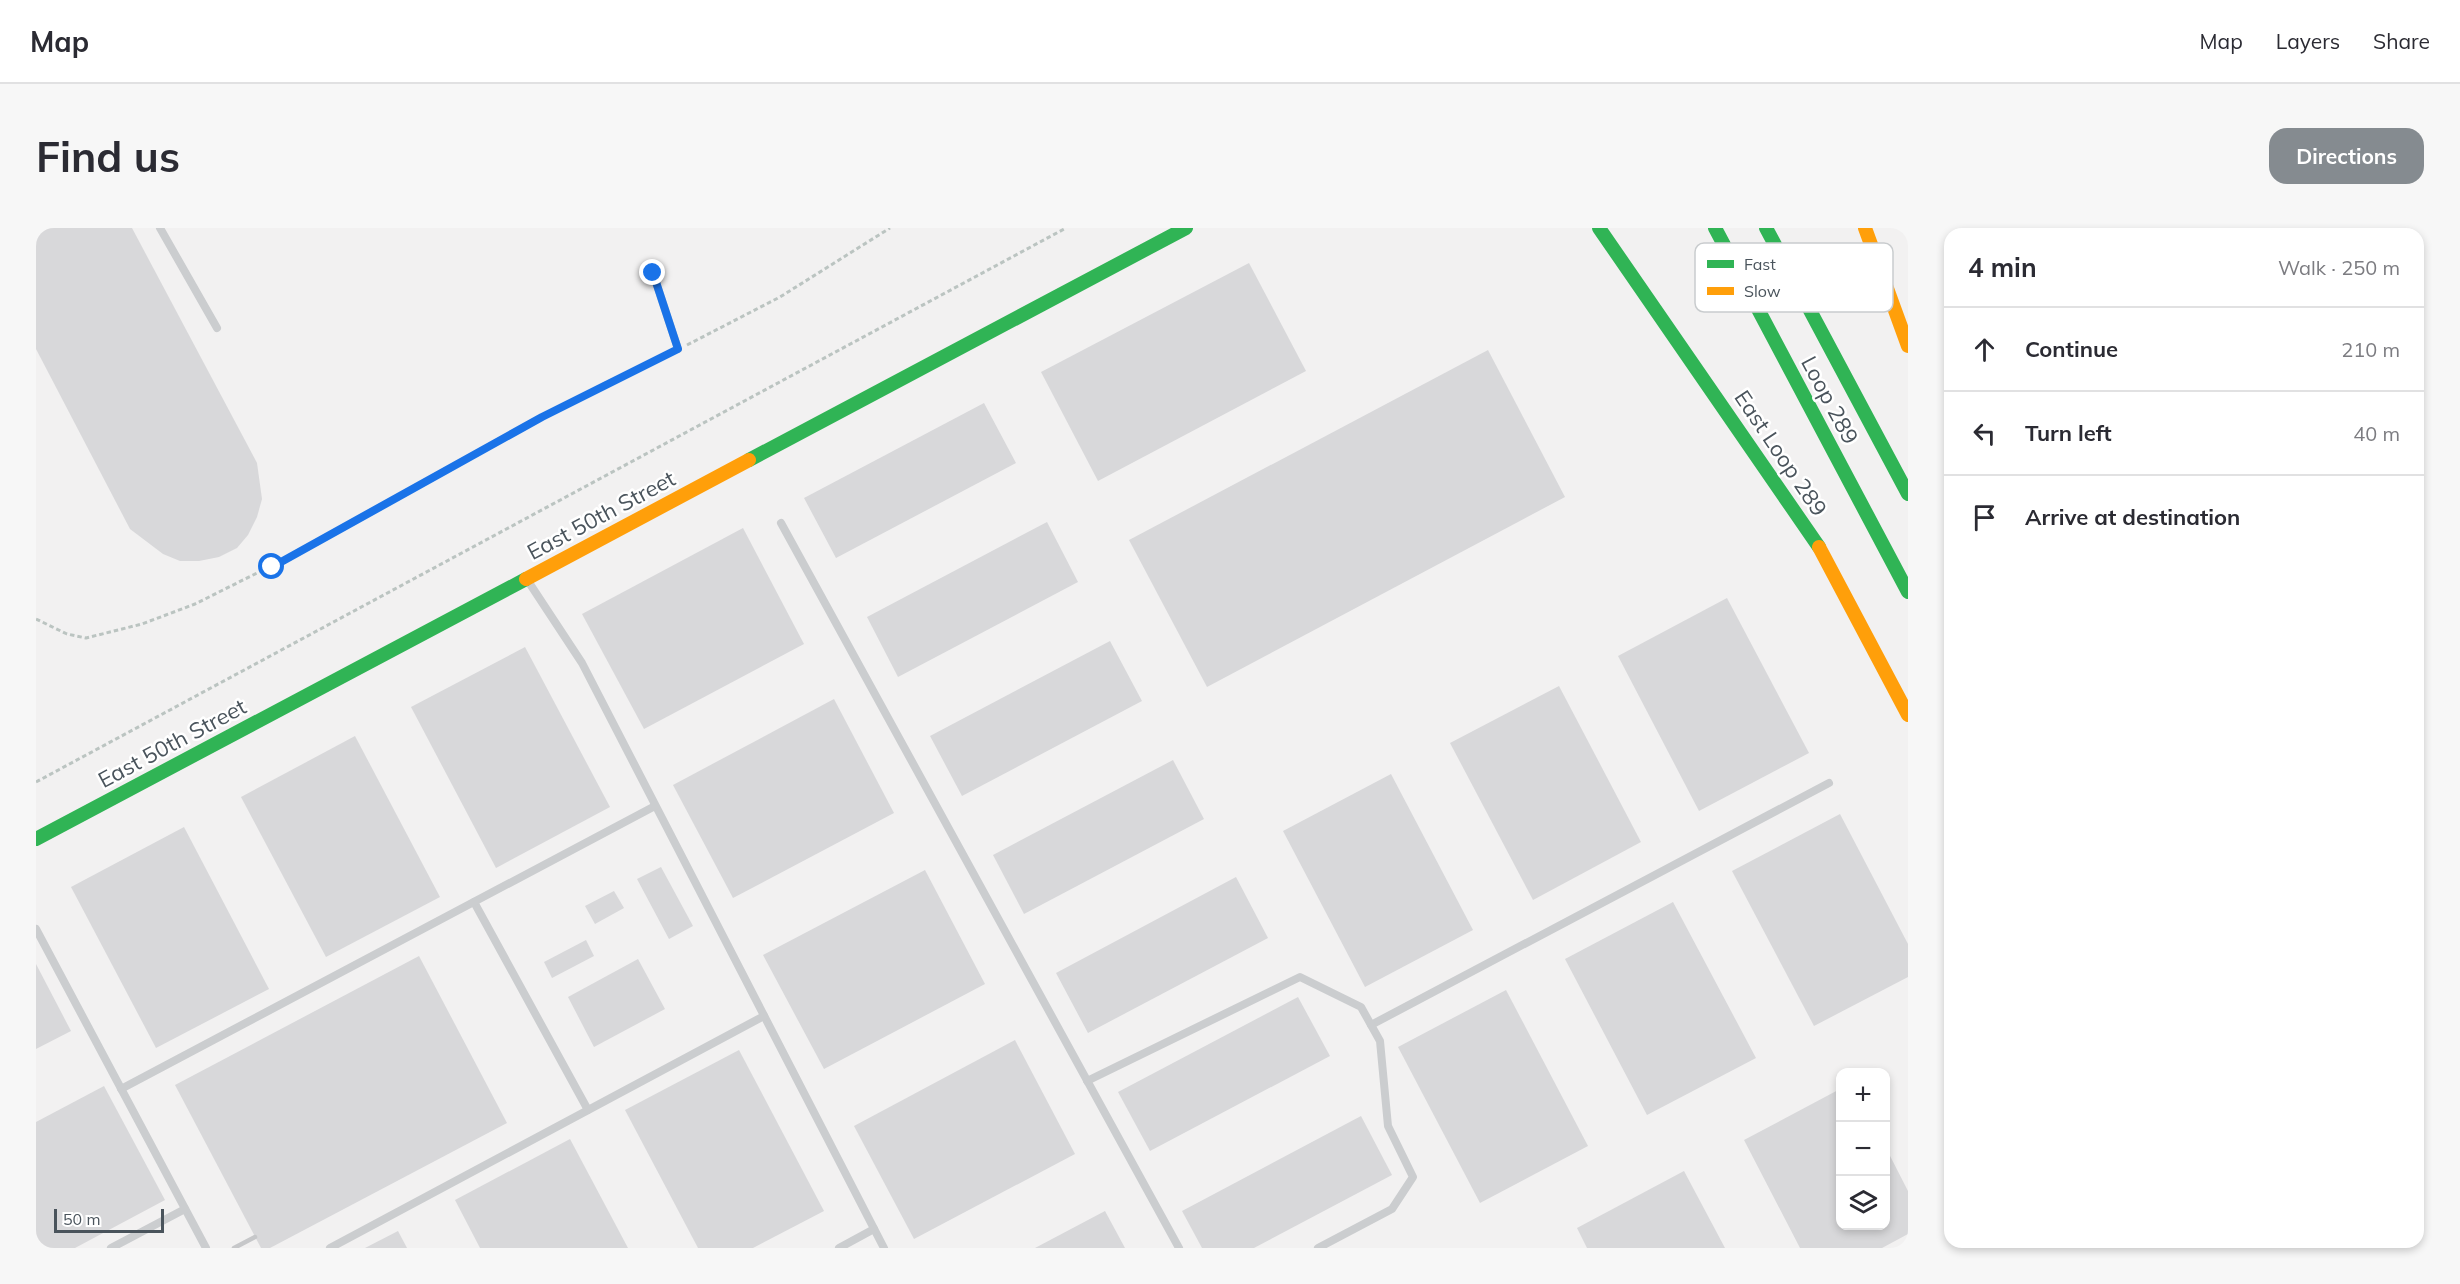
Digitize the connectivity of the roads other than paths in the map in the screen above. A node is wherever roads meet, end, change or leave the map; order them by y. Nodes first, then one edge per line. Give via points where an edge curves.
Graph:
1 (160, 228) edge
2 (1186, 228) edge
3 (1599, 228) edge
4 (1715, 228) edge
5 (1766, 228) edge
6 (1865, 228) edge
7 (1723, 243) edge
8 (1774, 243) edge
9 (1870, 243) edge
10 (653, 273) dead end
11 (1893, 305) edge
12 (1760, 312) edge
13 (1811, 312) edge
14 (217, 328) dead end
15 (1908, 346) edge
16 (678, 349) road end
17 (1908, 494) edge
18 (781, 523) dead end
19 (526, 579) junction
20 (1908, 592) edge
21 (1908, 715) edge
22 (1829, 783) dead end
23 (655, 806) junction
24 (36, 838) edge
25 (474, 902) junction
26 (36, 929) edge
27 (764, 1016) junction
28 (1371, 1025) junction
29 (1088, 1081) junction
30 (121, 1089) junction
31 (588, 1110) junction
32 (186, 1209) junction
33 (874, 1229) junction
34 (111, 1248) edge
35 (206, 1248) edge
36 (330, 1248) edge
37 (839, 1248) edge
38 (884, 1248) edge
39 (1179, 1248) edge
40 (1318, 1248) edge

1 - 14 lane
2 - 19 main road, East 50th Street
3 - 21 main road, East Loop 289 via 1812,534
4 - 7 main road, Loop 289
5 - 8 main road, Loop 289
6 - 9 main road
10 - 16 lane
11 - 15 main road
12 - 20 main road, Loop 289
13 - 17 main road, Loop 289
18 - 29 lane
19 - 23 lane via 582,663
19 - 24 main road, East 50th Street
22 - 28 lane
23 - 25 lane
23 - 27 lane
25 - 30 lane
25 - 31 lane
26 - 30 lane
27 - 31 lane
27 - 33 lane
28 - 29 lane via 1362,1007 1300,977
28 - 40 lane via 1380,1041 1388,1126 1413,1177 1392,1209
29 - 39 lane
30 - 32 lane
31 - 36 lane
32 - 34 lane
32 - 35 lane
33 - 37 lane
33 - 38 lane

